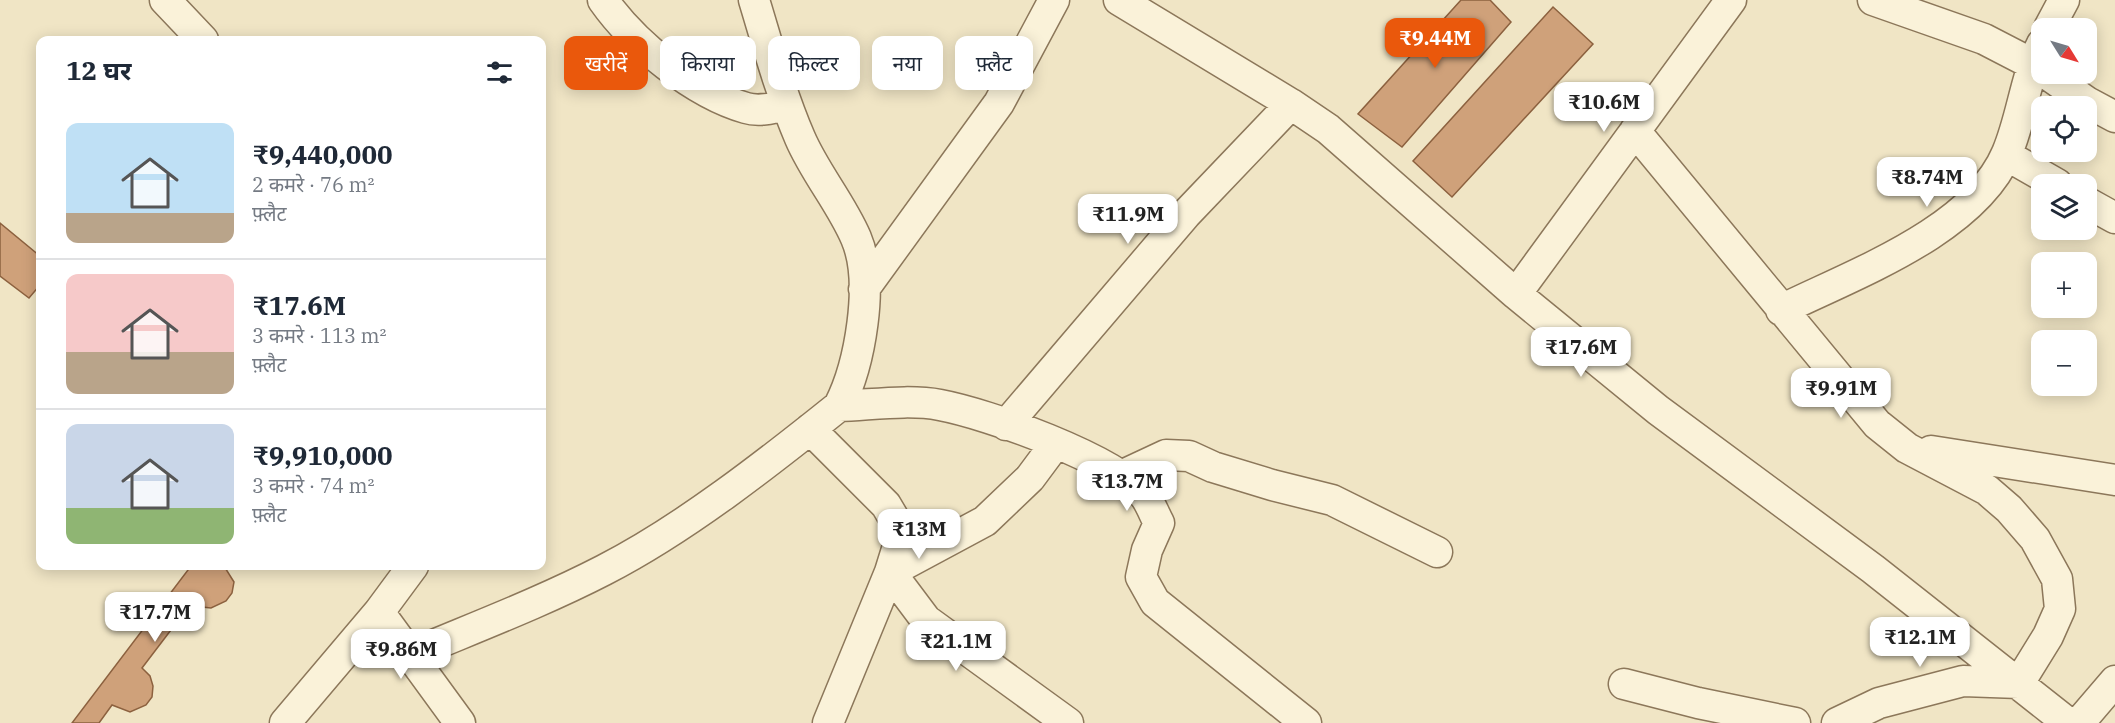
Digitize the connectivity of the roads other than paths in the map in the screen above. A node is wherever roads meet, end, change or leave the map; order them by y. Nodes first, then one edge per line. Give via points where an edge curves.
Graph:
1 (165, 0) edge
2 (603, 0) edge
3 (754, 0) edge
4 (1054, 0) edge
5 (1119, 0) edge
6 (1731, 0) edge
7 (1873, 0) edge
8 (198, 36) edge
9 (2031, 58) edge
10 (2032, 84) edge
11 (2066, 84) edge
12 (1291, 104) junction
13 (787, 105) junction
14 (2115, 117) edge
15 (1635, 131) junction
16 (2006, 155) junction
17 (2039, 174) edge
18 (2097, 208) edge
19 (2115, 218) edge
20 (864, 289) junction
21 (1516, 294) junction
22 (1781, 310) junction
23 (838, 406) junction
24 (1006, 425) junction
25 (810, 429) junction
26 (1056, 443) junction
27 (1907, 448) junction
28 (1121, 476) junction
29 (2115, 480) edge
30 (1437, 552) dead end
31 (410, 570) edge
32 (890, 572) junction
33 (379, 612) junction
34 (412, 654) junction
35 (2115, 681) edge
36 (2019, 683) junction
37 (1624, 684) dead end
38 (285, 723) edge
39 (460, 723) edge
40 (828, 723) edge
41 (1068, 723) edge
42 (1306, 723) edge
43 (1795, 723) edge
44 (1837, 723) edge
45 (2068, 723) edge
46 (2079, 723) edge

1 - 8 street
2 - 13 street via 666,66 694,83 748,109
3 - 13 street
4 - 20 street via 999,103
5 - 12 street
6 - 15 street
7 - 9 street
10 - 16 street
11 - 14 street via 2087,102
12 - 21 street via 1359,154
12 - 24 street via 1186,214
13 - 20 street via 801,141 857,239
15 - 21 street
15 - 22 street
16 - 17 street
16 - 22 street via 1991,181 1968,206 1932,234
18 - 19 street
20 - 23 street via 855,362 850,384
21 - 36 street via 1658,410
22 - 27 street via 1877,424
23 - 24 street via 938,405
23 - 25 street
24 - 26 street
25 - 32 street via 886,505 896,522 899,543
25 - 34 street via 684,522 605,570
26 - 28 street
26 - 32 street via 1030,478 985,521
27 - 29 street
27 - 36 street via 1987,490 2009,509 2035,539 2057,579 2060,609
28 - 30 street via 1166,454 1189,456 1213,467 1332,500
28 - 42 street via 1145,495 1159,523 1141,577 1155,603
31 - 33 street
32 - 40 street
32 - 41 street via 926,620
33 - 34 street
33 - 38 street
34 - 39 street
35 - 46 street
36 - 44 street via 1963,681 1879,703
36 - 45 street
37 - 43 street

